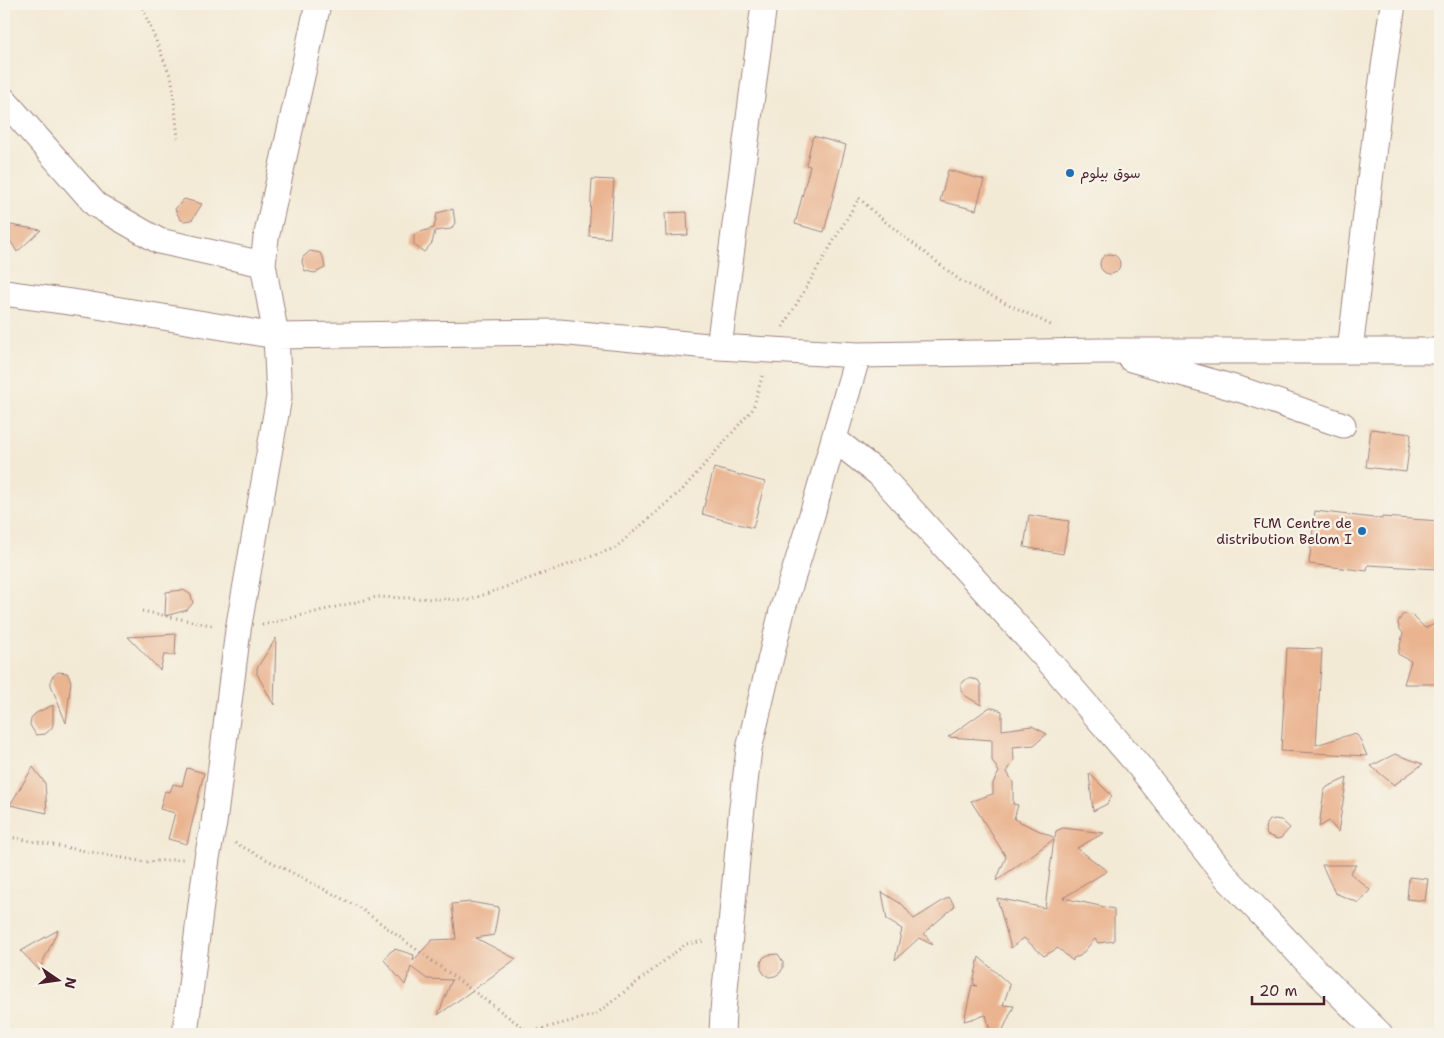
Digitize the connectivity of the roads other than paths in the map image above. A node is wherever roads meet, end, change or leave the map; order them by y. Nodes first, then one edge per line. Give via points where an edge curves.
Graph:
1 (318, 4) edge
2 (764, 4) edge
3 (1393, 4) edge
4 (4, 100) edge
5 (262, 264) junction
6 (4, 293) edge
7 (276, 336) junction
8 (719, 347) junction
9 (1102, 351) junction
10 (1350, 351) junction
11 (1440, 351) edge
12 (858, 355) junction
13 (1343, 424) dead end
14 (834, 438) junction
15 (185, 1034) edge
16 (722, 1034) edge
17 (1380, 1034) edge

1 - 5 street
2 - 8 street
3 - 10 street
4 - 5 street via 96,205 159,241
5 - 7 street
6 - 7 street
7 - 8 street via 559,332
7 - 15 street via 279,398 238,630
8 - 12 street
9 - 10 street
9 - 12 street
9 - 13 street via 1244,391
10 - 11 street
12 - 14 street
14 - 16 street via 782,611 749,749
14 - 17 street via 879,474 1121,744 1226,877

